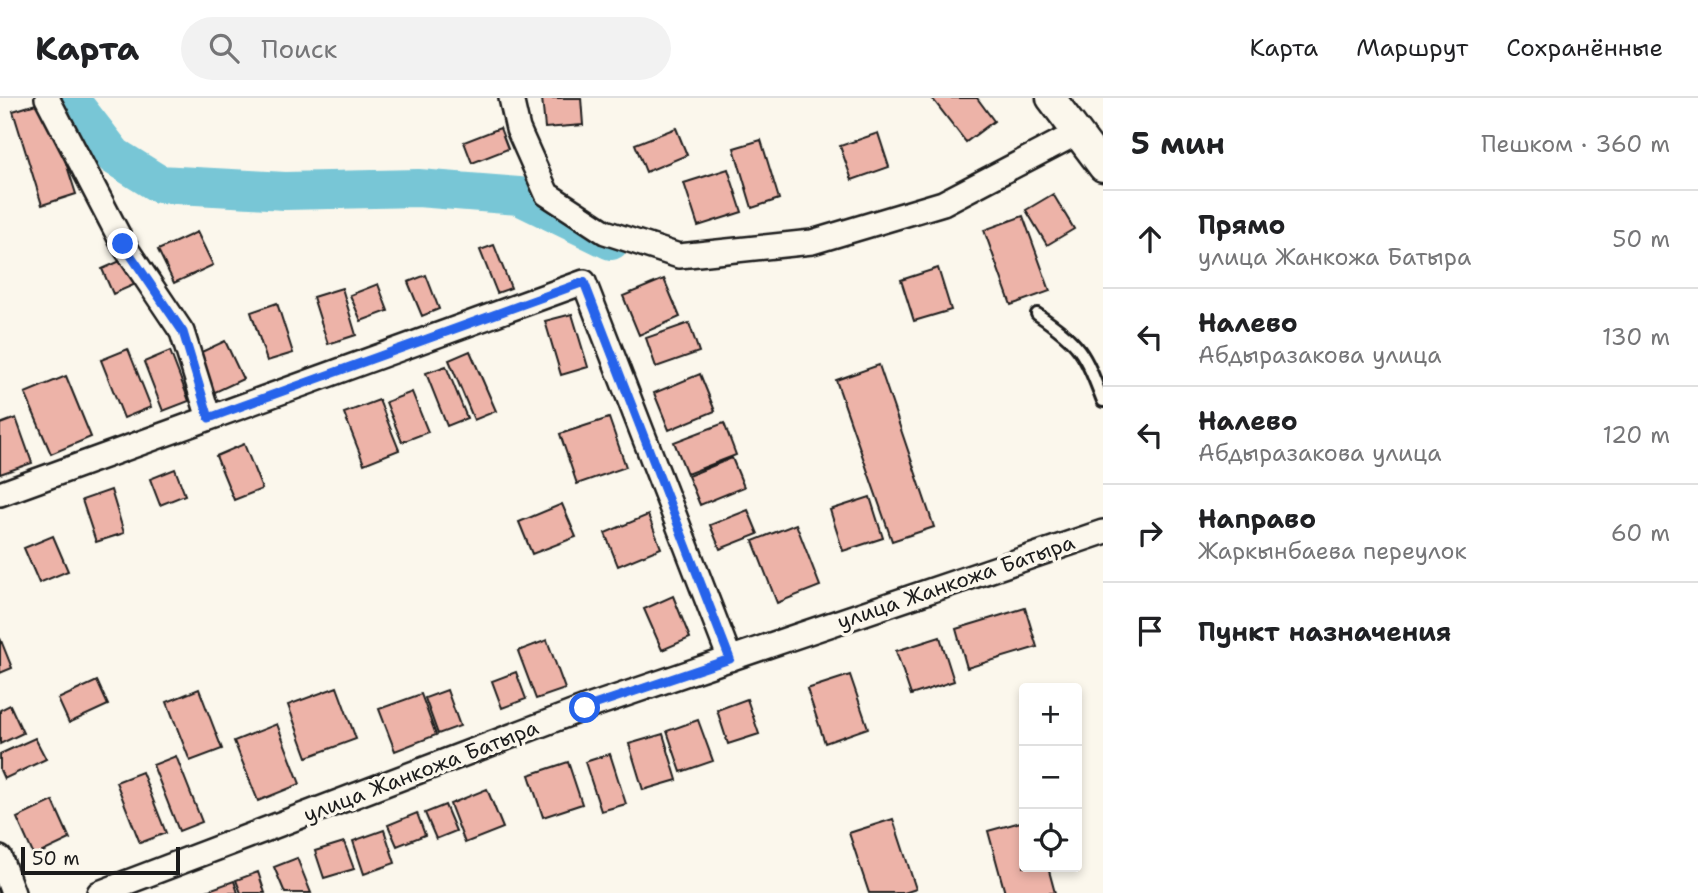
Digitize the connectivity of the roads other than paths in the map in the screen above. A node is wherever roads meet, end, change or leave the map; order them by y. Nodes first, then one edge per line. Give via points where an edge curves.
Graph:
1 (47, 98) edge
2 (511, 98) edge
3 (1052, 98) edge
4 (1077, 133) junction
5 (1103, 167) edge
6 (1038, 314) dead end
7 (1103, 401) edge
8 (209, 418) junction
9 (0, 494) edge
10 (1103, 532) edge
11 (730, 659) junction
12 (0, 858) edge
13 (13, 893) edge
14 (99, 893) edge

1 - 8 street via 123,244 183,332
2 - 4 street via 518,129 547,194 605,232 680,256 812,242 943,203
3 - 4 street
4 - 5 street
6 - 7 lane via 1067,334 1087,358
8 - 9 street
8 - 11 street via 584,282
10 - 11 street, улица Жанкожа Батыра
11 - 14 street, улица Жанкожа Батыра via 585,708
12 - 13 street

